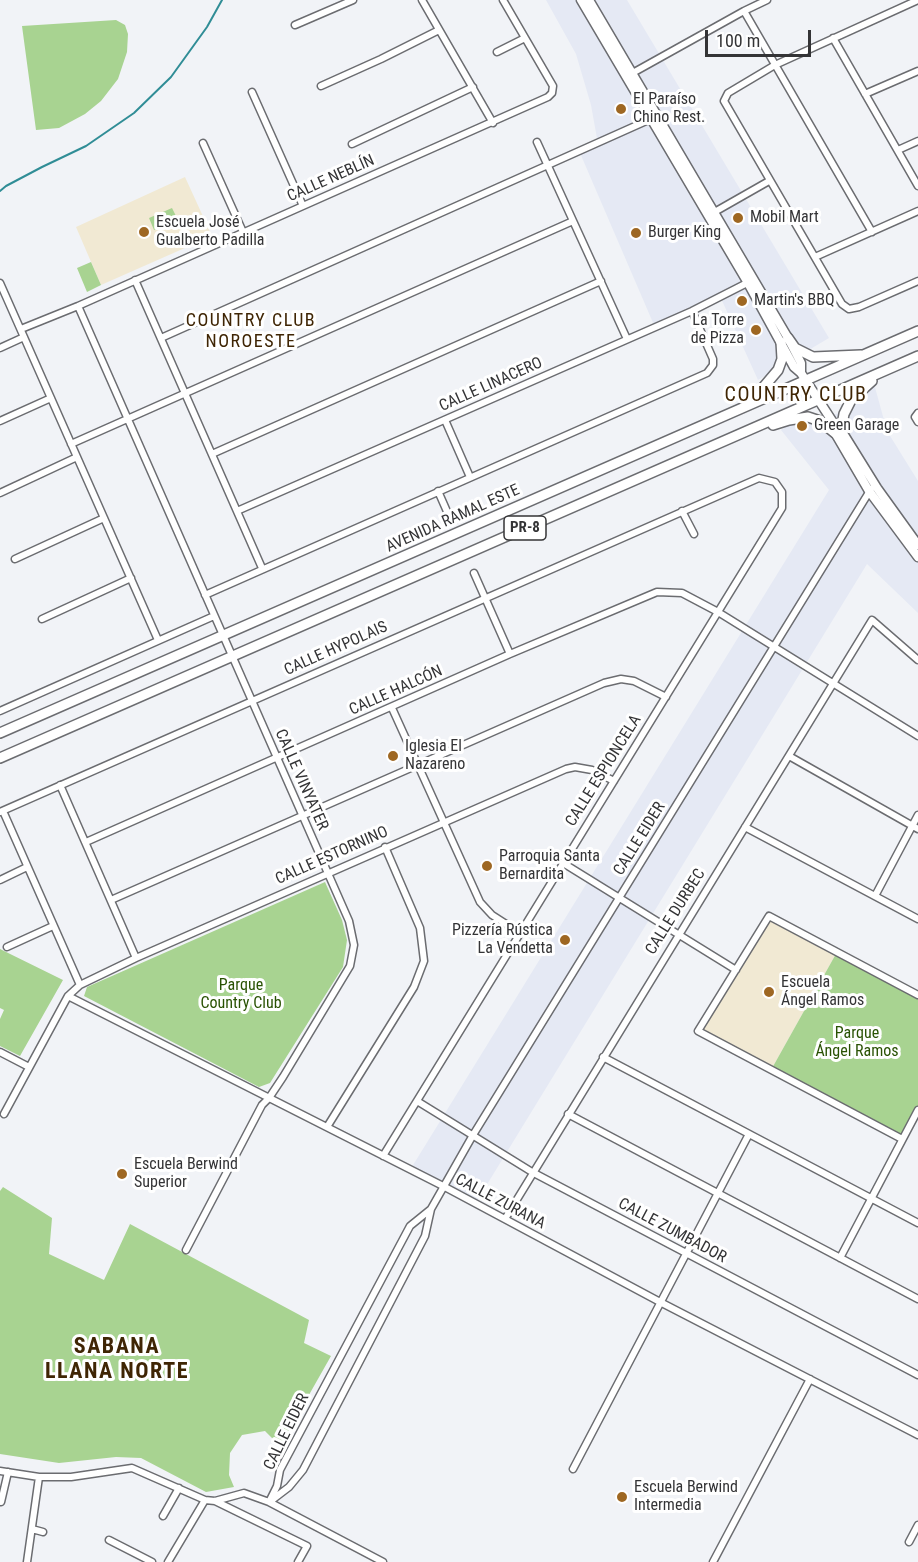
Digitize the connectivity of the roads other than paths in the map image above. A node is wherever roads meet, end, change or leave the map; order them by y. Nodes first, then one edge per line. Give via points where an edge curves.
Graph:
1 (352, 0) edge
2 (422, 0) edge
3 (502, 0) edge
4 (581, 0) edge
5 (589, 0) edge
6 (768, 0) edge
7 (918, 0) edge
8 (744, 11) junction
9 (295, 25) dead end
10 (439, 30) junction
11 (525, 38) junction
12 (833, 38) junction
13 (497, 52) dead end
14 (775, 64) junction
15 (918, 70) edge
16 (629, 75) junction
17 (321, 86) dead end
18 (472, 87) junction
19 (252, 92) dead end
20 (865, 94) junction
21 (654, 118) junction
22 (493, 123) junction
23 (918, 141) edge
24 (537, 142) dead end
25 (203, 143) dead end
26 (352, 144) dead end
27 (897, 150) junction
28 (548, 165) junction
29 (769, 181) junction
30 (918, 186) edge
31 (303, 206) junction
32 (918, 211) edge
33 (711, 214) junction
34 (573, 221) junction
35 (243, 232) junction
36 (872, 232) junction
37 (815, 257) junction
38 (135, 280) junction
39 (601, 281) junction
40 (751, 281) junction
41 (918, 281) edge
42 (0, 283) edge
43 (78, 306) junction
44 (692, 311) junction
45 (21, 329) junction
46 (918, 331) edge
47 (24, 337) junction
48 (161, 338) junction
49 (627, 339) junction
50 (784, 340) junction
51 (0, 348) edge
52 (863, 355) junction
53 (918, 356) edge
54 (881, 372) junction
55 (803, 377) junction
56 (185, 393) junction
57 (51, 398) junction
58 (818, 400) junction
59 (748, 406) junction
60 (918, 412) edge
61 (128, 419) junction
62 (445, 420) junction
63 (0, 421) edge
64 (918, 422) edge
65 (750, 429) junction
66 (837, 430) junction
67 (71, 444) junction
68 (212, 454) junction
69 (77, 458) junction
70 (470, 477) junction
71 (872, 488) junction
72 (781, 490) joint
73 (438, 491) junction
74 (0, 493) edge
75 (237, 511) junction
76 (682, 511) junction
77 (449, 516) dead end
78 (105, 518) junction
79 (694, 534) dead end
80 (917, 550) edge
81 (15, 559) dead end
82 (262, 568) junction
83 (474, 573) dead end
84 (131, 578) junction
85 (205, 595) junction
86 (485, 598) junction
87 (718, 612) junction
88 (214, 616) junction
89 (42, 619) dead end
90 (223, 635) junction
91 (158, 640) junction
92 (774, 646) junction
93 (510, 654) junction
94 (232, 657) junction
95 (918, 660) edge
96 (833, 683) junction
97 (666, 697) junction
98 (252, 700) junction
99 (392, 708) junction
100 (0, 711) edge
101 (0, 733) edge
102 (918, 736) edge
103 (789, 756) junction
104 (0, 758) edge
105 (277, 758) junction
106 (418, 765) junction
107 (614, 781) junction
108 (60, 785) junction
109 (1, 811) edge
110 (918, 815) edge
111 (302, 816) junction
112 (443, 823) junction
113 (745, 827) junction
114 (915, 827) edge
115 (86, 842) junction
116 (385, 848) junction
117 (563, 863) junction
118 (27, 867) junction
119 (328, 874) junction
120 (0, 880) edge
121 (875, 896) junction
122 (619, 898) junction
123 (111, 900) junction
124 (918, 919) edge
125 (52, 926) junction
126 (520, 933) junction
127 (679, 935) junction
128 (7, 946) dead end
129 (136, 957) junction
130 (736, 970) junction
131 (80, 985) junction
132 (918, 995) edge
133 (68, 996) junction
134 (0, 1052) edge
135 (603, 1057) junction
136 (29, 1066) junction
137 (269, 1098) junction
138 (417, 1101) junction
139 (918, 1110) edge
140 (4, 1114) dead end
141 (568, 1114) junction
142 (327, 1127) junction
143 (749, 1134) junction
144 (473, 1136) junction
145 (902, 1139) junction
146 (383, 1156) junction
147 (532, 1172) junction
148 (442, 1186) junction
149 (717, 1194) junction
150 (871, 1198) junction
151 (431, 1209) junction
152 (505, 1219) junction
153 (918, 1223) edge
154 (186, 1250) dead end
155 (686, 1254) junction
156 (840, 1258) junction
157 (918, 1299) edge
158 (661, 1302) junction
159 (918, 1376) edge
160 (810, 1379) junction
161 (918, 1435) edge
162 (573, 1469) dead end
163 (0, 1471) edge
164 (8, 1472) junction
165 (39, 1477) junction
166 (179, 1488) junction
167 (205, 1500) junction
168 (1, 1502) edge
169 (215, 1502) junction
170 (269, 1502) junction
171 (163, 1516) dead end
172 (918, 1525) edge
173 (32, 1529) junction
174 (43, 1532) dead end
175 (109, 1540) dead end
176 (909, 1542) dead end
177 (27, 1562) edge
178 (152, 1562) edge
179 (168, 1562) edge
180 (298, 1562) edge
181 (383, 1562) edge
182 (713, 1562) edge

1 - 9 street
2 - 10 street
3 - 11 street
4 - 16 street
5 - 16 street
6 - 8 street
7 - 12 street
8 - 14 street
8 - 16 street
10 - 17 street
10 - 18 street
11 - 13 street
11 - 22 street, CALLE NEBLÍN via 553,86 552,93
12 - 14 street
12 - 20 street
14 - 29 street via 728,93 724,101
14 - 36 street
15 - 20 street
16 - 21 street
18 - 22 street
18 - 26 street
19 - 31 street
20 - 27 street
21 - 28 street
21 - 33 street
22 - 31 street, CALLE NEBLÍN
23 - 27 street
24 - 28 street
25 - 35 street
27 - 30 street
28 - 34 street
28 - 48 street
29 - 33 street
29 - 37 street
31 - 35 street, CALLE NEBLÍN
32 - 36 street
33 - 40 street
34 - 39 street
34 - 56 street
35 - 38 street, CALLE NEBLÍN
36 - 37 street
37 - 41 street via 842,304 849,309
38 - 43 street, CALLE NEBLÍN
38 - 48 street
39 - 49 street
39 - 68 street
40 - 44 street, CALLE LINACERO
40 - 50 street
42 - 45 street
43 - 45 street, CALLE NEBLÍN
43 - 61 street, CALLE VINYATER
44 - 49 street, CALLE LINACERO
44 - 70 street via 713,363 707,373
45 - 47 street
46 - 52 main road, AVENIDA RAMAL ESTE / PR-8
47 - 51 street
47 - 57 street
48 - 56 street
49 - 62 street, CALLE LINACERO
50 - 52 main road via 813,357
50 - 55 street via 801,363
50 - 59 main road via 778,370
52 - 55 main road, AVENIDA RAMAL ESTE / PR-8
53 - 54 main road, PR-8
54 - 58 main road, PR-8
54 - 66 main road via 850,400
55 - 58 street
55 - 59 main road, AVENIDA RAMAL ESTE / PR-8
56 - 61 street
56 - 68 street
57 - 63 street
57 - 67 street
58 - 65 main road, PR-8
58 - 66 street
59 - 90 main road, AVENIDA RAMAL ESTE / PR-8
60 - 64 street
61 - 67 street
61 - 85 street, CALLE VINYATER
62 - 70 street
62 - 75 street, CALLE LINACERO
65 - 66 main road via 808,417
65 - 94 main road, PR-8
66 - 71 street
67 - 69 street
68 - 75 street
69 - 74 street
69 - 78 street
70 - 73 street
71 - 80 street
71 - 92 street, CALLE EIDER
72 - 76 street, CALLE HYPOLAIS via 775,482 759,478
72 - 87 street, CALLE ESPIONCELA via 782,508
73 - 77 street
73 - 82 street
75 - 82 street
76 - 79 street
76 - 86 street, CALLE HYPOLAIS
78 - 81 street
78 - 84 street
82 - 85 street
83 - 86 street
84 - 89 street
84 - 91 street
85 - 88 street, CALLE VINYATER
86 - 93 street
86 - 98 street, CALLE HYPOLAIS
87 - 92 street, CALLE HALCÓN
87 - 93 street, CALLE HALCÓN via 682,593 657,592
87 - 97 street, CALLE ESPIONCELA
88 - 90 street, CALLE VINYATER
88 - 91 street
90 - 94 street, CALLE VINYATER
90 - 101 main road, AVENIDA RAMAL ESTE / PR-8
91 - 100 street
92 - 96 street, CALLE HALCÓN
92 - 122 street, CALLE EIDER
93 - 99 street, CALLE HALCÓN
94 - 98 street, CALLE VINYATER
94 - 104 main road, PR-8
95 - 96 street, CALLE DURBEC via 872,620
96 - 102 street, CALLE HALCÓN
96 - 103 street, CALLE DURBEC
97 - 106 street via 633,681 604,683
97 - 107 street, CALLE ESPIONCELA
98 - 105 street, CALLE VINYATER
98 - 108 street, CALLE HYPOLAIS
99 - 105 street, CALLE HALCÓN
99 - 106 street
103 - 113 street, CALLE DURBEC
103 - 114 street
105 - 111 street, CALLE VINYATER
105 - 115 street, CALLE HALCÓN
106 - 111 street
106 - 112 street
107 - 112 street, CALLE ESTORNINO via 592,770 574,767
107 - 117 street, CALLE ESPIONCELA
108 - 109 street, CALLE HYPOLAIS
108 - 115 street
109 - 118 street
110 - 114 street
111 - 119 street, CALLE VINYATER
111 - 123 street
112 - 116 street, CALLE ESTORNINO
112 - 126 street via 480,902
113 - 121 street
113 - 127 street, CALLE DURBEC
114 - 121 street
115 - 123 street
116 - 119 street, CALLE ESTORNINO
116 - 142 street via 420,928 424,961 414,987
117 - 122 street
117 - 126 street, CALLE ESPIONCELA
118 - 120 street
118 - 125 street
119 - 129 street, CALLE ESTORNINO
119 - 137 street, CALLE VINYATER via 349,921 354,945 350,966
121 - 124 street
122 - 127 street
122 - 144 street, CALLE EIDER
123 - 129 street
125 - 128 street
125 - 131 street
126 - 138 street, CALLE ESPIONCELA
127 - 130 street
127 - 135 street, CALLE DURBEC
129 - 131 street, CALLE ESTORNINO
130 - 132 street via 769,916
130 - 145 street via 698,1031
131 - 133 street, CALLE ESTORNINO
133 - 136 street, CALLE ESTORNINO
133 - 137 street, CALLE ZURANA
134 - 136 street
135 - 141 street, CALLE DURBEC
135 - 143 street
136 - 140 street, CALLE ESTORNINO
137 - 142 street, CALLE ZURANA
137 - 154 street, CALLE VINYATER
138 - 144 street, CALLE ZUMBADOR
138 - 146 street, CALLE ESPIONCELA
139 - 145 street
141 - 147 street, CALLE DURBEC
141 - 149 street
142 - 146 street, CALLE ZURANA
143 - 149 street
143 - 150 street
144 - 147 street, CALLE ZUMBADOR
144 - 148 street, CALLE EIDER
145 - 150 street
146 - 148 street, CALLE ZURANA
147 - 152 street, CALLE DURBEC
147 - 155 street, CALLE ZUMBADOR
148 - 151 street, CALLE EIDER
148 - 152 street, CALLE ZURANA
149 - 155 street
149 - 156 street
150 - 153 street
150 - 156 street
151 - 170 street, CALLE EIDER via 410,1226 280,1470
151 - 170 street, CALLE EIDER via 425,1236 303,1470
152 - 158 street, CALLE ZURANA
155 - 158 street
155 - 159 street, CALLE ZUMBADOR
156 - 157 street
158 - 160 street, CALLE ZURANA
158 - 162 street
160 - 161 street, CALLE ZURANA
160 - 182 street
163 - 164 street
164 - 165 street
164 - 168 street
165 - 166 street via 71,1477 132,1468
165 - 173 street
166 - 167 street
166 - 171 street
167 - 169 street
167 - 179 street
169 - 170 street via 244,1493
169 - 180 street via 307,1546
170 - 181 street
172 - 176 street
173 - 174 street
173 - 177 street
175 - 178 street

